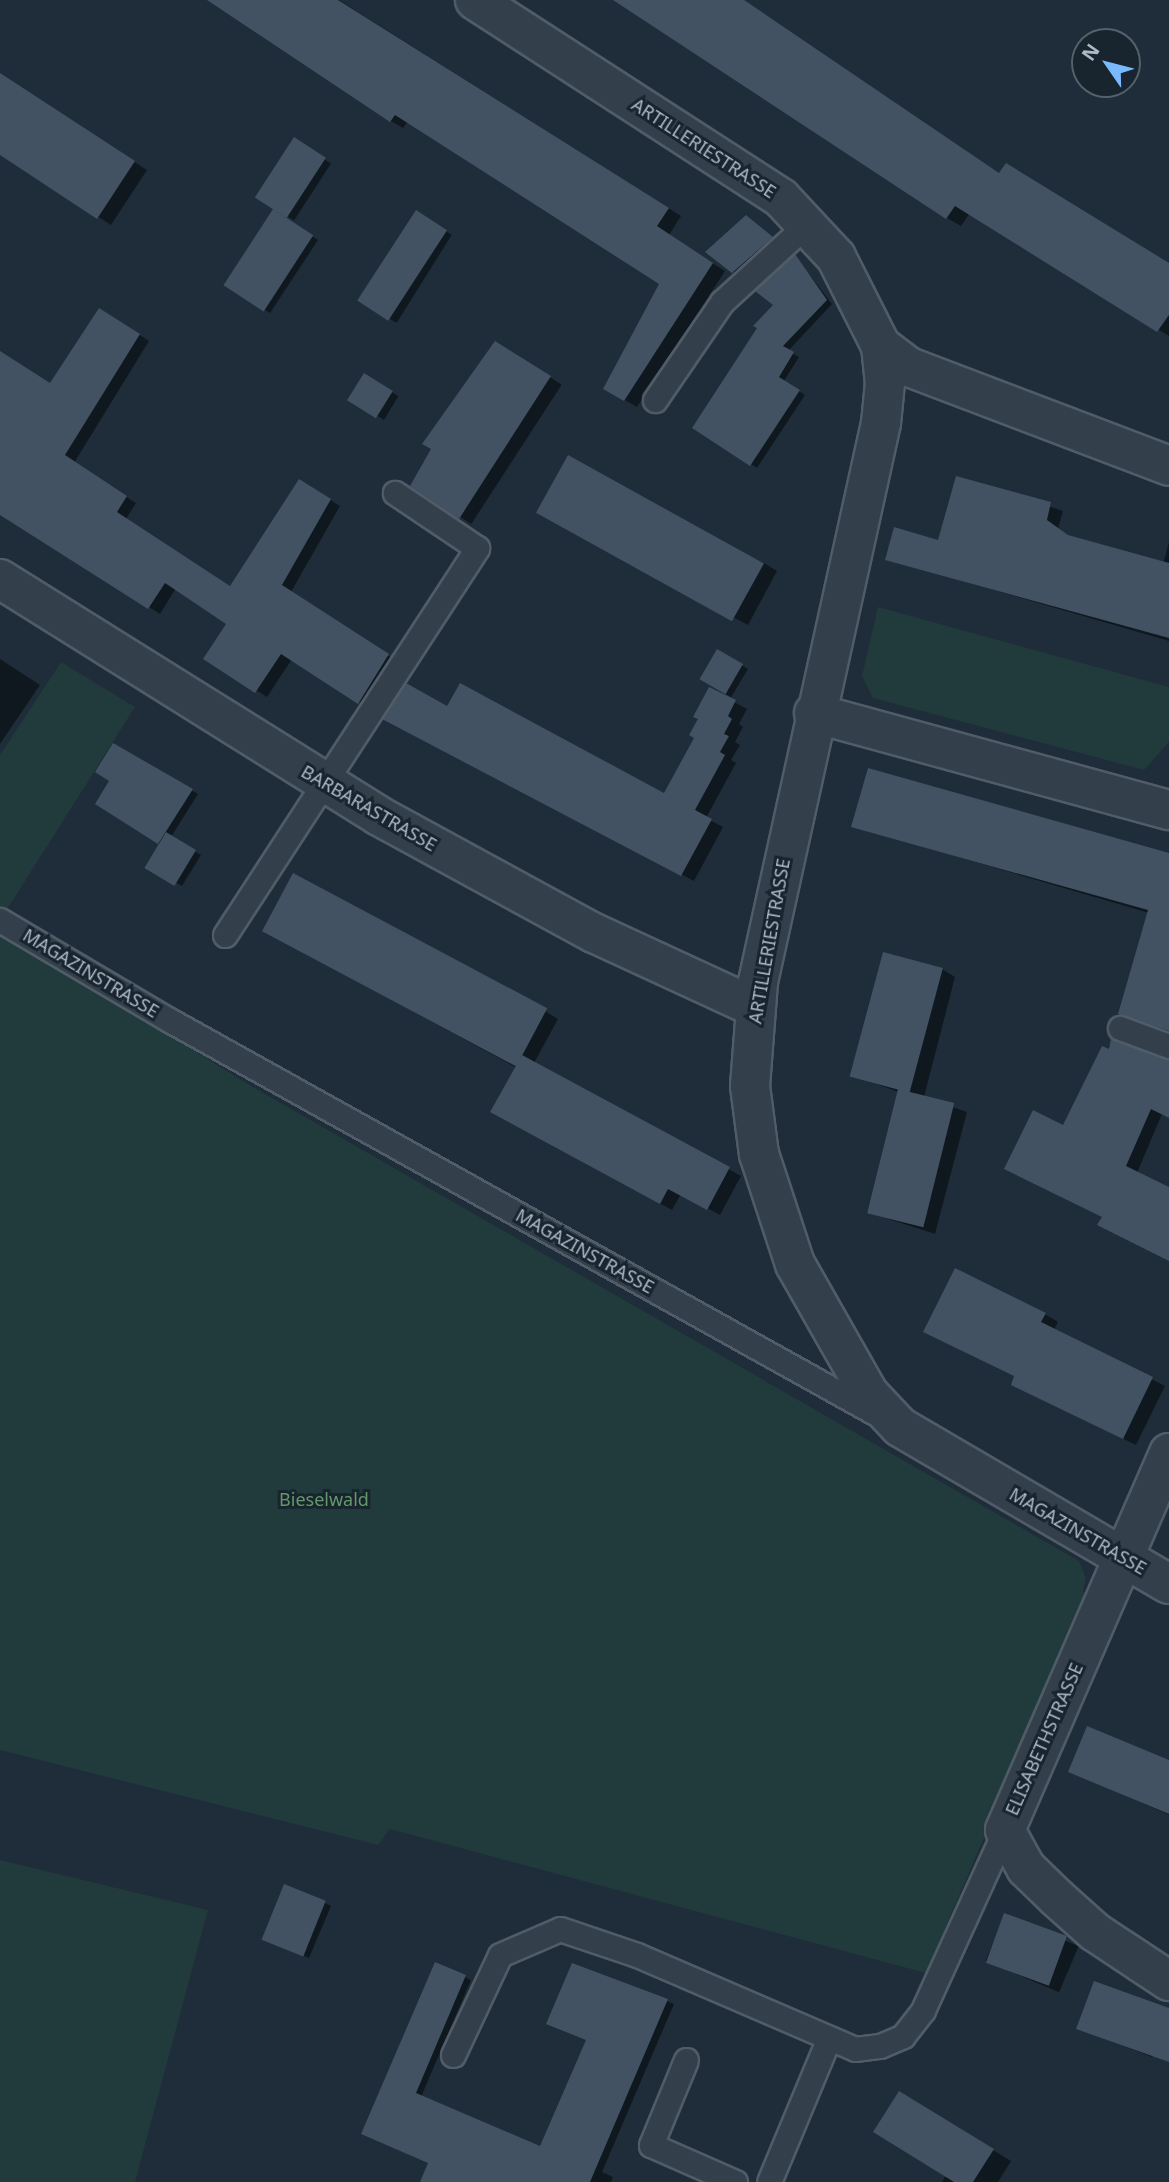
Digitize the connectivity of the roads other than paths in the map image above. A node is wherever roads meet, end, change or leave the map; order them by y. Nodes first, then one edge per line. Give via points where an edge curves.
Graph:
1 (475, 0) edge
2 (807, 224) junction
3 (881, 346) junction
4 (655, 400) dead end
5 (1169, 467) edge
6 (395, 493) dead end
7 (0, 579) edge
8 (814, 713) junction
9 (322, 782) junction
10 (1169, 810) edge
11 (0, 920) edge
12 (225, 935) dead end
13 (754, 1007) junction
14 (1120, 1028) dead end
15 (1169, 1046) edge
16 (900, 1427) junction
17 (1169, 1453) edge
18 (1124, 1557) junction
19 (1169, 1584) edge
20 (1005, 1830) junction
21 (1169, 1981) edge
22 (830, 2038) junction
23 (453, 2055) dead end
24 (686, 2060) dead end
25 (735, 2182) edge
26 (769, 2182) edge

1 - 2 street, ARTILLERIESTRASSE via 781,198
2 - 3 street, ARTILLERIESTRASSE via 836,257
2 - 4 lane via 722,302
3 - 5 street, ARTILLERIESTRASSE via 909,367
3 - 8 street, ARTILLERIESTRASSE via 885,383 881,423
6 - 9 lane via 477,548
7 - 9 street, BARBARASTRASSE
8 - 10 street
8 - 13 street, ARTILLERIESTRASSE
9 - 12 lane
9 - 13 street, BARBARASTRASSE via 594,933
11 - 16 lane, MAGAZINSTRASSE via 171,1021
13 - 16 street, ARTILLERIESTRASSE via 750,1086 758,1154 772,1204 795,1264 835,1340 869,1394
14 - 15 lane
16 - 18 street, MAGAZINSTRASSE
17 - 18 street, ELISABETHSTRASSE
18 - 19 street, MAGAZINSTRASSE
18 - 20 street, ELISABETHSTRASSE
20 - 21 street, ELISABETHSTRASSE via 1026,1868 1057,1898 1095,1932
20 - 22 lane via 923,2010 903,2036 880,2046 855,2049
22 - 23 lane via 637,1955 560,1929 500,1955
22 - 26 lane
24 - 25 lane via 651,2145

